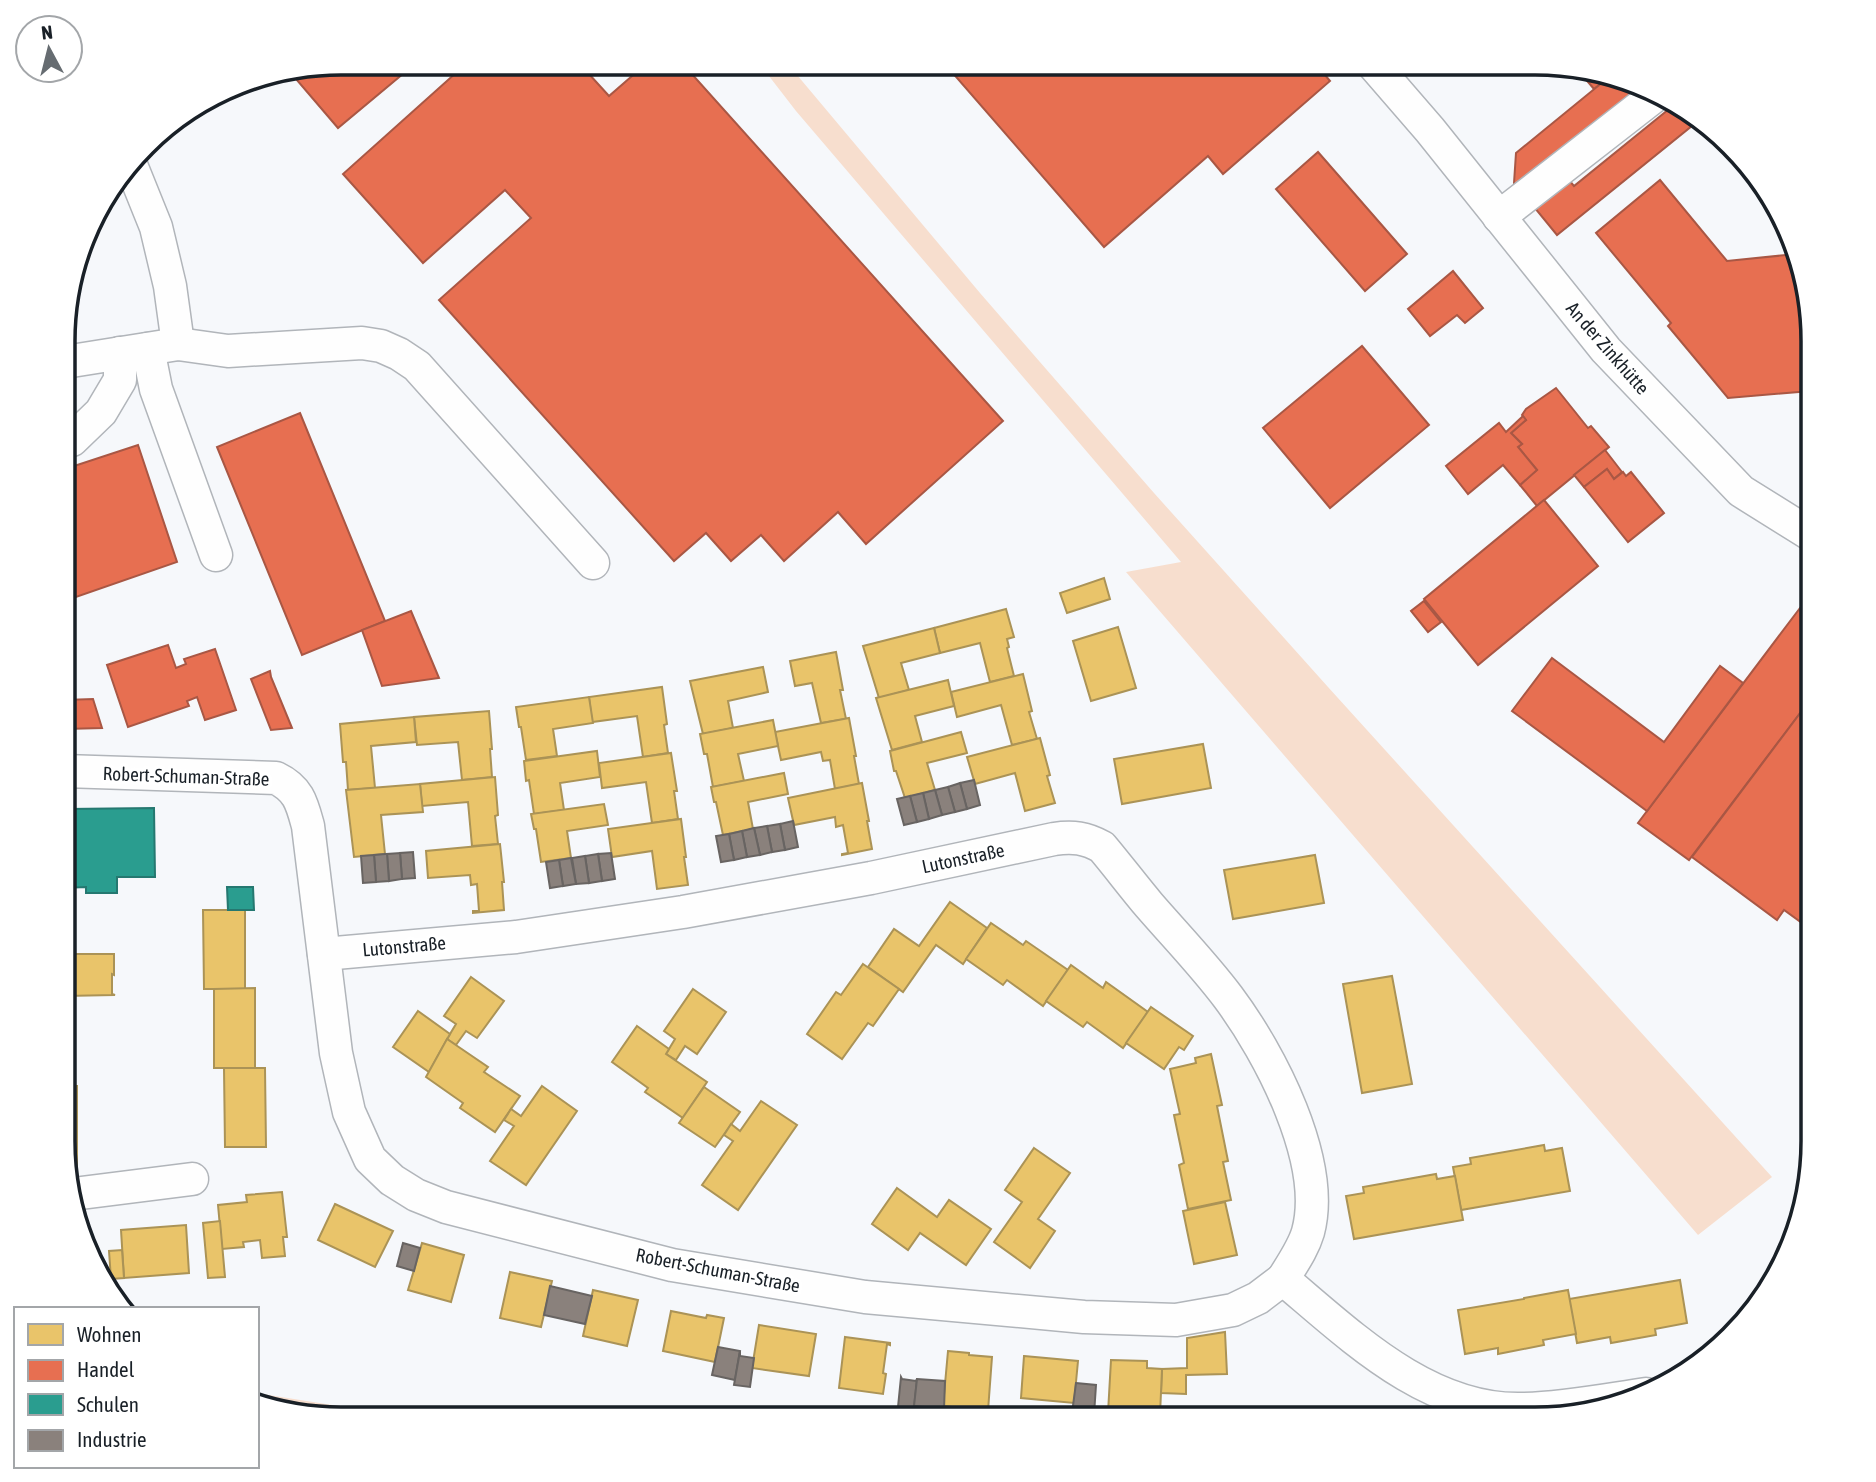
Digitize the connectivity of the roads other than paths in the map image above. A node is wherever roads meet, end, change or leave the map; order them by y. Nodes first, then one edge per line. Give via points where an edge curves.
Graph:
1 (1382, 75) edge
2 (1648, 101) edge
3 (135, 174) edge
4 (1499, 217) junction
5 (149, 349) junction
6 (75, 360) edge
7 (75, 437) edge
8 (1801, 528) edge
9 (216, 555) dead end
10 (593, 563) dead end
11 (75, 771) edge
12 (324, 954) junction
13 (192, 1180) dead end
14 (80, 1193) edge
15 (1283, 1279) junction
16 (1488, 1407) edge

1 - 4 street, An der Zinkhütte
2 - 4 street
3 - 5 street via 156,227 170,286
4 - 8 street, An der Zinkhütte via 1606,350 1741,491
5 - 6 street
5 - 7 street via 101,412
5 - 9 street via 156,389
5 - 10 street via 228,351 362,343 399,354 417,366
11 - 12 street, Robert-Schuman-Straße via 276,778 287,783 302,803 308,827
12 - 15 street, Robert-Schuman-Straße via 341,1076 358,1136 370,1159 392,1180 446,1207 672,1265 865,1297 1072,1316 1158,1321 1195,1318 1245,1305
12 - 15 street, Lutonstraße via 530,935 871,878 1055,839 1091,841 1102,847 1228,997 1268,1062 1300,1130 1310,1181 1310,1221 1300,1251
13 - 14 street
15 - 16 street via 1416,1382

